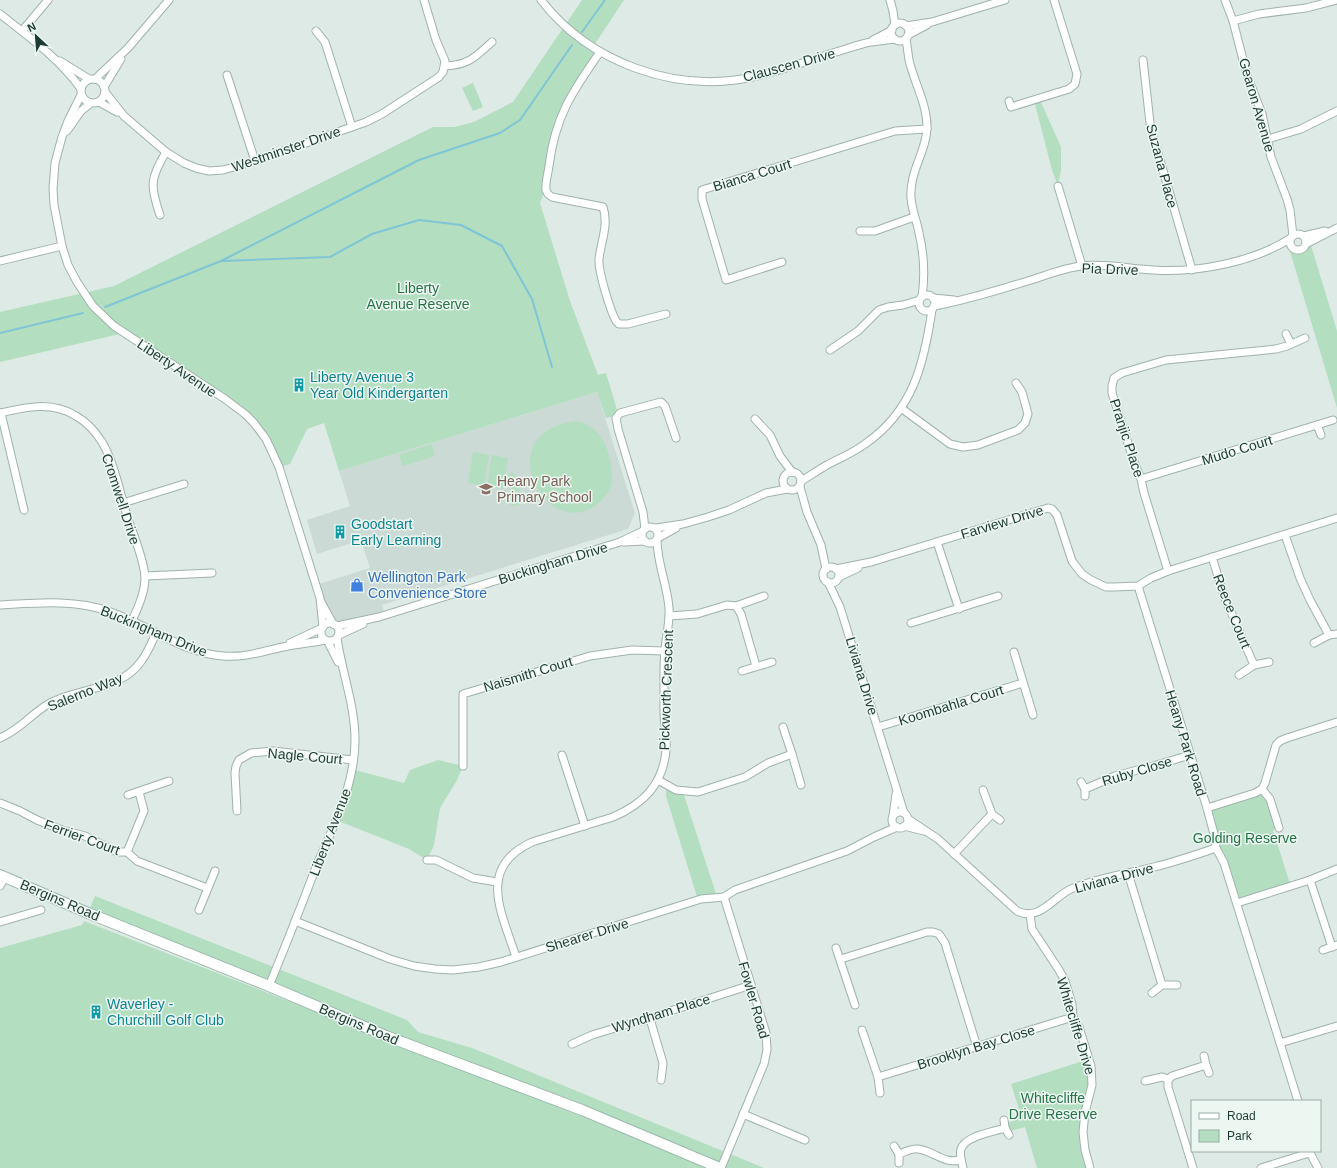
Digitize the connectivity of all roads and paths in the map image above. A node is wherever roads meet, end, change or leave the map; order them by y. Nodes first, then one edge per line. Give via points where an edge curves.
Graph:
1 (48, 0) edge
2 (169, 0) edge
3 (424, 0) edge
4 (541, 0) edge
5 (890, 0) edge
6 (1005, 0) edge
7 (1054, 0) edge
8 (1225, 0) edge
9 (1337, 0) edge
10 (0, 14) edge
11 (1233, 21) junction
12 (932, 22) junction
13 (898, 26) junction
14 (22, 31) junction
15 (316, 31) dead end
16 (907, 37) junction
17 (896, 40) junction
18 (492, 42) dead end
19 (869, 42) junction
20 (128, 48) junction
21 (600, 52) junction
22 (48, 54) junction
23 (909, 60) junction
24 (1143, 60) dead end
25 (446, 66) junction
26 (227, 75) dead end
27 (92, 79) junction
28 (105, 90) junction
29 (81, 92) junction
30 (98, 102) junction
31 (91, 103) junction
32 (1011, 107) dead end
33 (1337, 111) edge
34 (124, 116) junction
35 (352, 127) junction
36 (927, 129) junction
37 (62, 137) junction
38 (1268, 139) junction
39 (166, 152) junction
40 (255, 161) junction
41 (1058, 186) dead end
42 (1290, 210) junction
43 (160, 214) dead end
44 (914, 217) junction
45 (1337, 228) edge
46 (860, 231) dead end
47 (1303, 236) junction
48 (1292, 237) junction
49 (1306, 244) junction
50 (62, 246) junction
51 (1292, 248) junction
52 (1259, 254) junction
53 (0, 261) edge
54 (782, 262) dead end
55 (1082, 266) junction
56 (1192, 270) junction
57 (924, 275) junction
58 (932, 297) junction
59 (964, 300) junction
60 (921, 304) junction
61 (933, 308) junction
62 (666, 314) dead end
63 (928, 333) junction
64 (1286, 334) dead end
65 (1305, 338) dead end
66 (1291, 344) junction
67 (830, 350) dead end
68 (1016, 383) dead end
69 (901, 408) junction
70 (0, 413) edge
71 (755, 419) dead end
72 (1333, 420) dead end
73 (1317, 425) junction
74 (1320, 435) dead end
75 (676, 438) dead end
76 (780, 456) junction
77 (784, 479) junction
78 (798, 479) junction
79 (1141, 479) junction
80 (184, 484) dead end
81 (789, 489) junction
82 (766, 493) junction
83 (123, 503) junction
84 (24, 510) dead end
85 (808, 512) junction
86 (1337, 518) edge
87 (683, 524) junction
88 (649, 528) junction
89 (1285, 534) junction
90 (658, 539) junction
91 (620, 542) junction
92 (646, 542) junction
93 (937, 542) junction
94 (1212, 557) junction
95 (658, 562) junction
96 (871, 562) junction
97 (832, 568) junction
98 (1168, 571) junction
99 (212, 573) dead end
100 (145, 576) junction
101 (838, 579) junction
102 (828, 582) junction
103 (1138, 586) junction
104 (764, 596) dead end
105 (998, 596) dead end
106 (320, 598) junction
107 (0, 605) edge
108 (736, 606) junction
109 (840, 607) junction
110 (958, 609) junction
111 (669, 616) junction
112 (372, 619) junction
113 (132, 620) junction
114 (911, 623) dead end
115 (335, 625) junction
116 (322, 627) junction
117 (156, 633) junction
118 (1337, 634) edge
119 (1329, 635) junction
120 (338, 636) junction
121 (327, 641) junction
122 (1314, 643) dead end
123 (283, 647) junction
124 (665, 651) junction
125 (1014, 652) dead end
126 (772, 662) dead end
127 (1269, 662) dead end
128 (1254, 665) junction
129 (756, 666) junction
130 (742, 671) dead end
131 (343, 673) junction
132 (1239, 675) dead end
133 (1023, 683) junction
134 (1033, 715) dead end
135 (1337, 722) edge
136 (878, 727) junction
137 (783, 728) dead end
138 (0, 738) edge
139 (792, 754) junction
140 (562, 755) dead end
141 (1190, 755) junction
142 (353, 760) junction
143 (463, 766) dead end
144 (658, 780) junction
145 (169, 781) dead end
146 (1081, 782) dead end
147 (801, 785) dead end
148 (1262, 789) junction
149 (896, 790) junction
150 (982, 790) dead end
151 (139, 792) junction
152 (128, 795) dead end
153 (0, 804) edge
154 (1207, 808) junction
155 (237, 811) dead end
156 (992, 814) junction
157 (906, 816) junction
158 (893, 818) junction
159 (1000, 820) dead end
160 (585, 826) junction
161 (901, 827) junction
162 (1279, 828) dead end
163 (928, 832) junction
164 (874, 837) junction
165 (1216, 848) junction
166 (127, 852) junction
167 (954, 854) junction
168 (427, 860) dead end
169 (1337, 869) edge
170 (214, 871) dead end
171 (1128, 873) junction
172 (2, 876) edge
173 (1310, 880) junction
174 (497, 882) junction
175 (0, 886) edge
176 (207, 888) junction
177 (724, 897) junction
178 (1237, 903) junction
179 (41, 910) dead end
180 (199, 910) dead end
181 (1030, 914) junction
182 (295, 921) junction
183 (0, 922) edge
184 (1335, 946) edge
185 (836, 948) dead end
186 (1323, 950) dead end
187 (516, 957) junction
188 (841, 959) junction
189 (751, 985) junction
190 (1162, 985) junction
191 (1177, 985) dead end
192 (269, 986) junction
193 (1152, 993) dead end
194 (855, 1005) dead end
195 (1073, 1018) junction
196 (650, 1019) junction
197 (1337, 1026) edge
198 (862, 1030) dead end
199 (1280, 1043) junction
200 (572, 1044) dead end
201 (977, 1047) junction
202 (1204, 1056) dead end
203 (1206, 1065) junction
204 (1209, 1073) dead end
205 (878, 1077) junction
206 (1168, 1079) junction
207 (661, 1080) dead end
208 (1145, 1081) dead end
209 (880, 1093) dead end
210 (1298, 1100) edge
211 (743, 1114) junction
212 (1004, 1120) dead end
213 (1005, 1128) junction
214 (1009, 1135) dead end
215 (805, 1140) dead end
216 (894, 1146) dead end
217 (1309, 1152) edge
218 (899, 1154) junction
219 (961, 1160) junction
220 (899, 1163) dead end
221 (721, 1168) edge
222 (963, 1168) edge
223 (1090, 1168) edge
224 (1193, 1168) edge
225 (1261, 1168) edge
226 (1318, 1168) edge

1 - 14 street
2 - 20 street
3 - 25 street
4 - 21 street, Clauscen Drive via 570,31
5 - 13 street
6 - 12 street, Clauscen Drive
7 - 32 street via 1077,74 1075,84 1069,89
8 - 11 street, Gearon Avenue
9 - 11 street
10 - 14 street
11 - 38 street, Gearon Avenue
12 - 13 street, Clauscen Drive
12 - 16 street, Clauscen Drive
13 - 16 street via 908,29
13 - 17 street via 892,35
13 - 19 street, Clauscen Drive
14 - 22 street
15 - 35 street via 325,42
16 - 17 street via 901,41
16 - 23 street
17 - 19 street, Clauscen Drive
17 - 23 street
18 - 25 street via 466,62
19 - 21 street, Clauscen Drive via 750,78 719,81 668,77 633,67
20 - 27 street
20 - 28 street
21 - 62 street via 569,99 559,120 551,148 546,190 552,197 603,207 605,233 599,262 616,321 623,325
22 - 27 street
22 - 29 street via 75,81
23 - 36 street
24 - 56 street, Suzana Place via 1152,136
25 - 35 street, Westminster Drive via 439,76 382,114
26 - 40 street
27 - 28 street via 100,81
27 - 29 street via 83,84
28 - 30 street
28 - 34 street, Westminster Drive
29 - 31 street via 85,100
29 - 37 street, Liberty Avenue
30 - 31 street
30 - 34 street, Westminster Drive
31 - 37 street, Liberty Avenue via 81,111
33 - 38 street via 1301,130
34 - 39 street, Westminster Drive
35 - 40 street, Westminster Drive
36 - 44 street via 912,180
36 - 54 street, Bianca Court via 895,131 702,190 702,199 726,280
37 - 50 street, Liberty Avenue via 55,163 53,189
38 - 42 street, Gearon Avenue
39 - 40 street, Westminster Drive via 190,166 209,171 231,169
39 - 43 street via 153,179
41 - 55 street
42 - 47 street, Gearon Avenue
42 - 48 street, Gearon Avenue
44 - 46 street via 875,231
44 - 57 street via 921,239
45 - 47 street
45 - 49 street
47 - 48 street via 1297,234
47 - 49 street
48 - 51 street
48 - 52 street, Pia Drive
49 - 51 street via 1300,249
50 - 53 street
50 - 106 street, Liberty Avenue via 76,282 88,300 106,319 225,399 245,414 260,431 271,447 279,467
51 - 52 street, Pia Drive
52 - 56 street, Pia Drive
55 - 56 street, Pia Drive via 1156,271
55 - 59 street, Pia Drive
57 - 58 street
57 - 60 street
58 - 59 street, Pia Drive
58 - 60 street via 927,295
58 - 61 street via 935,302
59 - 61 street, Pia Drive
60 - 61 street via 927,311
60 - 63 street
60 - 67 street via 879,310 858,331
61 - 63 street
63 - 69 street via 919,374
64 - 66 street
65 - 66 street, Pranjic Place
66 - 79 street, Pranjic Place via 1276,349 1166,360 1116,376 1112,384 1112,393
68 - 69 street via 1022,392 1028,414 1025,423 1018,430 978,445 963,447 950,444
69 - 78 street via 885,427 865,444
70 - 83 street, Cromwell Drive via 44,406 63,410 83,420 94,430 105,448
70 - 84 street
71 - 76 street via 770,435
72 - 73 street, Mudo Court
73 - 74 street
73 - 79 street, Mudo Court
75 - 88 street via 665,406 661,402 620,413 616,418
76 - 77 street via 784,467
76 - 78 street
77 - 78 street
77 - 81 street via 784,484
77 - 82 street
78 - 81 street
78 - 85 street
79 - 98 street, Pranjic Place
80 - 83 street
81 - 82 street
81 - 85 street
82 - 87 street via 729,510
83 - 100 street, Cromwell Drive
85 - 97 street
86 - 89 street
87 - 88 street, Buckingham Drive
87 - 90 street
88 - 90 street via 659,533
88 - 91 street, Buckingham Drive
88 - 92 street via 642,537
89 - 94 street
89 - 119 street via 1300,578
90 - 92 street via 653,543
90 - 95 street, Pickworth Crescent
91 - 92 street, Buckingham Drive
91 - 112 street, Buckingham Drive
92 - 95 street, Pickworth Crescent
93 - 96 street, Farview Drive
93 - 103 street, Farview Drive via 1050,508 1058,515 1072,561 1082,574 1106,587
93 - 110 street
94 - 98 street
94 - 128 street, Reece Court via 1224,596
95 - 111 street, Pickworth Crescent via 667,593
96 - 97 street, Farview Drive
96 - 101 street, Farview Drive
97 - 101 street via 839,573
97 - 102 street via 824,576
98 - 103 street
99 - 100 street
100 - 113 street, Cromwell Drive via 140,601
101 - 102 street via 833,583
101 - 109 street, Liviana Drive
102 - 109 street, Liviana Drive
103 - 141 street, Heany Park Road
104 - 108 street
105 - 110 street
106 - 115 street, Liberty Avenue
106 - 116 street, Liberty Avenue
107 - 113 street, Buckingham Drive via 78,604 109,611
108 - 111 street via 727,605 697,614
108 - 129 street via 741,614
109 - 136 street, Liviana Drive
110 - 114 street
111 - 124 street, Pickworth Crescent
112 - 115 street, Buckingham Drive
112 - 120 street, Buckingham Drive
113 - 117 street, Buckingham Drive
115 - 116 street via 326,624
115 - 120 street via 340,631
116 - 121 street via 321,633
116 - 123 street, Buckingham Drive
117 - 123 street, Buckingham Drive via 197,651 223,656 251,655
117 - 138 street, Salerno Way via 143,660 131,673 116,681 55,701 41,709 18,729
118 - 119 street
119 - 122 street
120 - 121 street via 333,641
120 - 131 street, Liberty Avenue
121 - 123 street, Buckingham Drive
121 - 131 street, Liberty Avenue
124 - 143 street, Naismith Court via 632,650 590,656 463,694
124 - 144 street, Pickworth Crescent via 666,750
125 - 133 street
126 - 129 street
127 - 128 street, Reece Court
128 - 132 street, Reece Court
129 - 130 street
131 - 142 street, Liberty Avenue via 354,716
133 - 134 street
133 - 136 street, Koombahla Court
135 - 148 street via 1278,743
136 - 149 street, Liviana Drive
137 - 139 street
139 - 144 street via 772,761 745,777 698,792 676,790
139 - 147 street
140 - 160 street
141 - 146 street, Ruby Close via 1115,776 1085,792
141 - 154 street, Heany Park Road
142 - 155 street, Nagle Court via 273,751 251,753 239,760 236,766
142 - 182 street, Liberty Avenue via 343,800
144 - 160 street, Pickworth Crescent via 646,796 631,808
145 - 151 street
148 - 154 street
148 - 162 street via 1270,799
149 - 157 street, Liviana Drive
149 - 158 street, Liviana Drive
150 - 156 street
151 - 152 street
151 - 166 street via 144,811
153 - 166 street, Ferrier Court via 62,830 85,836 117,852
154 - 165 street, Heany Park Road
156 - 159 street
156 - 167 street
157 - 158 street via 897,813
157 - 161 street via 907,823
157 - 163 street
158 - 161 street via 894,824
158 - 164 street, Shearer Drive
160 - 174 street, Pickworth Crescent via 519,848 505,863
161 - 163 street
161 - 164 street, Shearer Drive
163 - 167 street
164 - 177 street, Shearer Drive via 847,851 735,890
165 - 171 street, Liviana Drive
165 - 178 street, Heany Park Road via 1224,863
166 - 176 street, Ferrier Court via 137,861
167 - 181 street via 1018,911
168 - 174 street via 436,860 473,878
169 - 173 street
170 - 176 street
171 - 181 street, Liviana Drive via 1073,888 1042,910
171 - 190 street
172 - 175 street
172 - 192 main road, Bergins Road
173 - 178 street
173 - 184 street
174 - 187 street, Pickworth Crescent via 499,901
176 - 180 street
177 - 187 street, Shearer Drive via 701,899
177 - 189 street, Fowler Road
178 - 199 street, Heany Park Road
179 - 183 street
181 - 195 street, Whitecliffe Drive via 1032,928 1065,981
182 - 187 street, Shearer Drive via 390,959 425,968 470,968
182 - 192 street, Liberty Avenue
184 - 186 street
185 - 188 street
188 - 194 street
188 - 201 street via 927,932 939,934 945,942
189 - 196 street, Wyndham Place
189 - 211 street, Fowler Road via 766,1033 767,1050 764,1064
190 - 191 street
190 - 193 street
192 - 221 main road, Bergins Road via 386,1036 582,1110
195 - 201 street, Brooklyn Bay Close
195 - 223 street, Whitecliffe Drive via 1080,1031 1092,1072 1083,1132 1084,1150
196 - 200 street, Wyndham Place via 620,1026
196 - 207 street via 663,1063
197 - 199 street
198 - 205 street
199 - 210 street, Heany Park Road
201 - 205 street, Brooklyn Bay Close
202 - 203 street
203 - 204 street
203 - 206 street
205 - 209 street
206 - 208 street via 1162,1077
206 - 224 street via 1168,1087
211 - 215 street
211 - 221 street, Fowler Road
212 - 213 street
213 - 214 street
213 - 219 street via 966,1142 961,1150
216 - 218 street
217 - 225 street
217 - 226 street
218 - 219 street via 917,1149 948,1161
218 - 220 street
219 - 222 street

